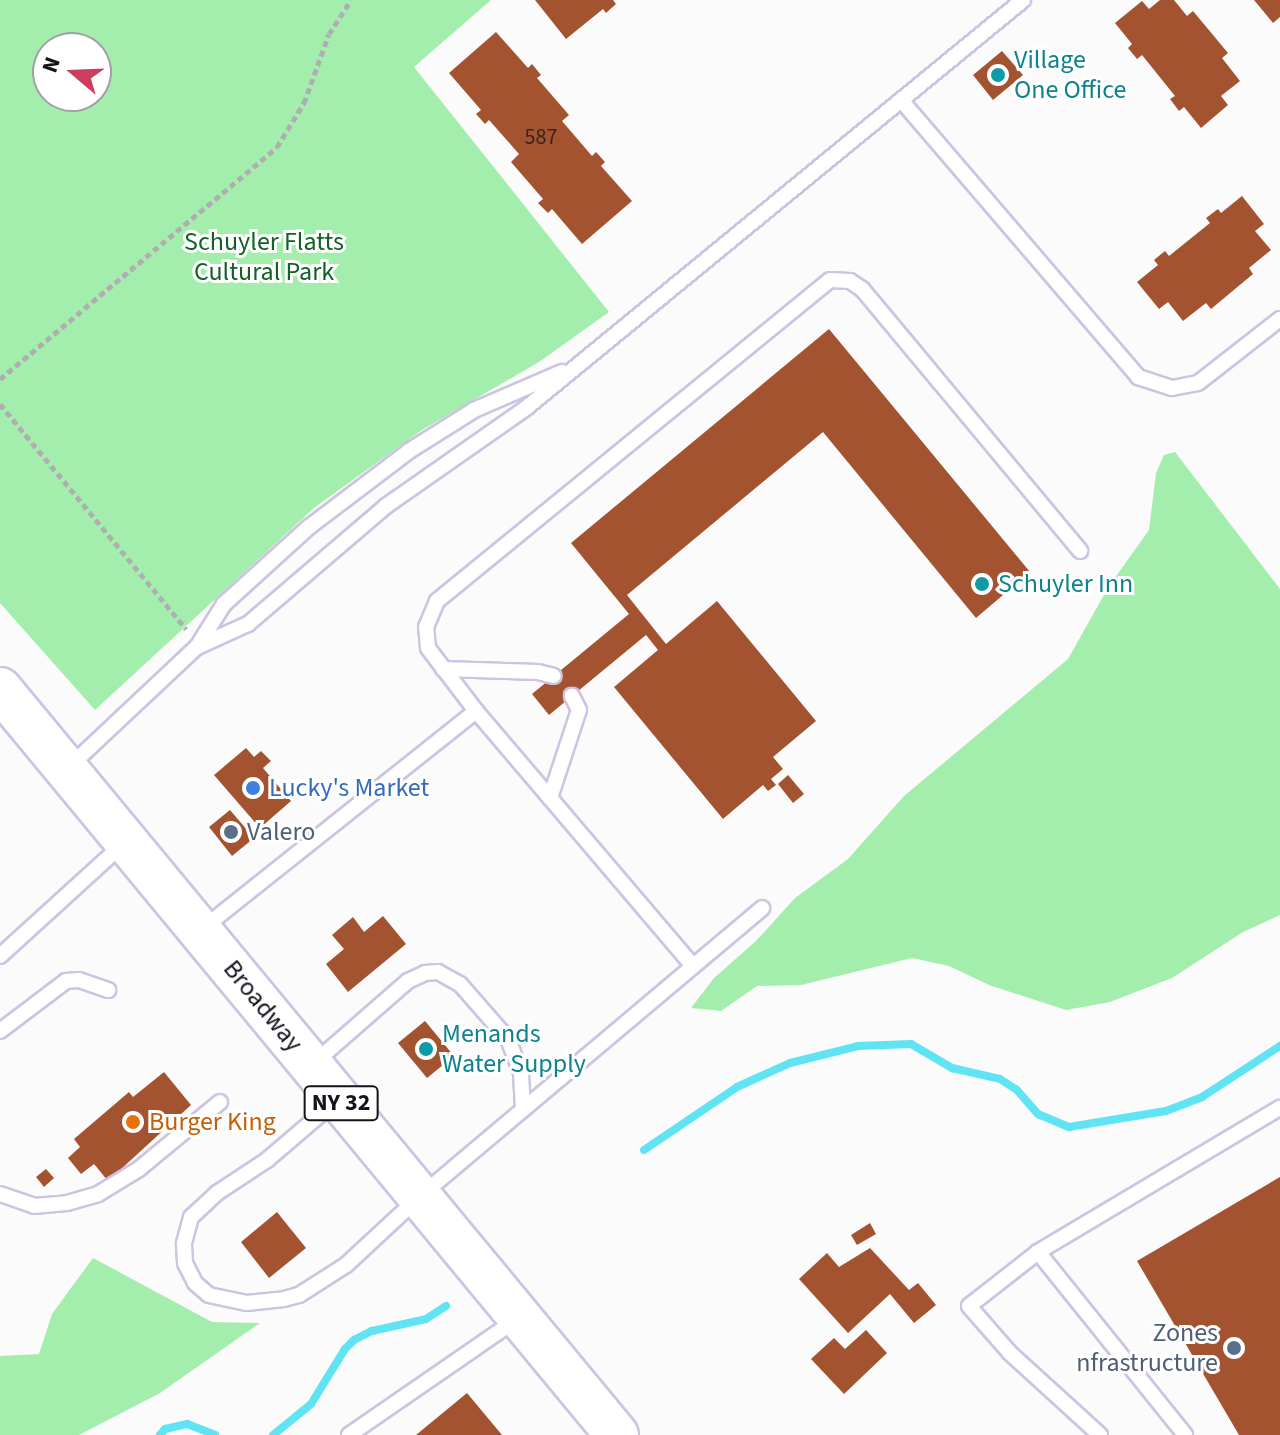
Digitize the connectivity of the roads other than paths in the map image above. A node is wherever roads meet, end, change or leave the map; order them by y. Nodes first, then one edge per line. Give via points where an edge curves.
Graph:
1 (1023, 0) edge
2 (901, 100) junction
3 (1280, 319) edge
4 (570, 369) junction
5 (1080, 551) dead end
6 (197, 647) junction
7 (443, 669) junction
8 (554, 676) dead end
9 (0, 689) edge
10 (572, 696) dead end
11 (476, 711) junction
12 (67, 769) junction
13 (550, 798) junction
14 (127, 840) junction
15 (762, 908) dead end
16 (201, 930) junction
17 (0, 956) edge
18 (693, 966) junction
19 (108, 990) dead end
20 (0, 1031) edge
21 (311, 1066) junction
22 (338, 1100) junction
23 (220, 1102) dead end
24 (1280, 1108) edge
25 (523, 1109) junction
26 (0, 1194) edge
27 (418, 1198) junction
28 (1038, 1252) junction
29 (518, 1319) junction
30 (349, 1435) edge
31 (617, 1435) edge
32 (1100, 1435) edge
33 (1185, 1435) edge

1 - 2 lane
2 - 3 lane via 1138,377 1172,388 1198,383
2 - 4 lane
4 - 6 lane via 483,441 386,506 248,624
4 - 6 lane via 474,410 350,494 224,604
5 - 7 lane via 862,289 835,279 821,285 437,601 426,634 428,648
6 - 12 lane
7 - 8 lane
7 - 11 lane
9 - 12 main road, Broadway / NY 32
10 - 13 lane via 579,710
11 - 13 lane
11 - 16 lane
12 - 14 main road, Broadway / NY 32
13 - 18 lane
14 - 16 main road, Broadway / NY 32
14 - 17 lane
15 - 18 lane
16 - 21 main road, Broadway / NY 32
18 - 25 lane
19 - 20 lane via 66,981
21 - 22 main road, Broadway / NY 32
21 - 25 lane via 408,981 438,972 456,980 508,1039 521,1073
22 - 27 main road, Broadway / NY 32
22 - 27 lane via 196,1210 184,1244 185,1263 195,1283 227,1301 266,1303 299,1295 346,1265
23 - 26 lane via 139,1169 98,1194 34,1206
24 - 28 lane
25 - 27 lane
27 - 29 main road, Broadway / NY 32
28 - 32 lane via 969,1306 1010,1353
28 - 33 lane
29 - 30 lane
29 - 31 main road, Broadway / NY 32

